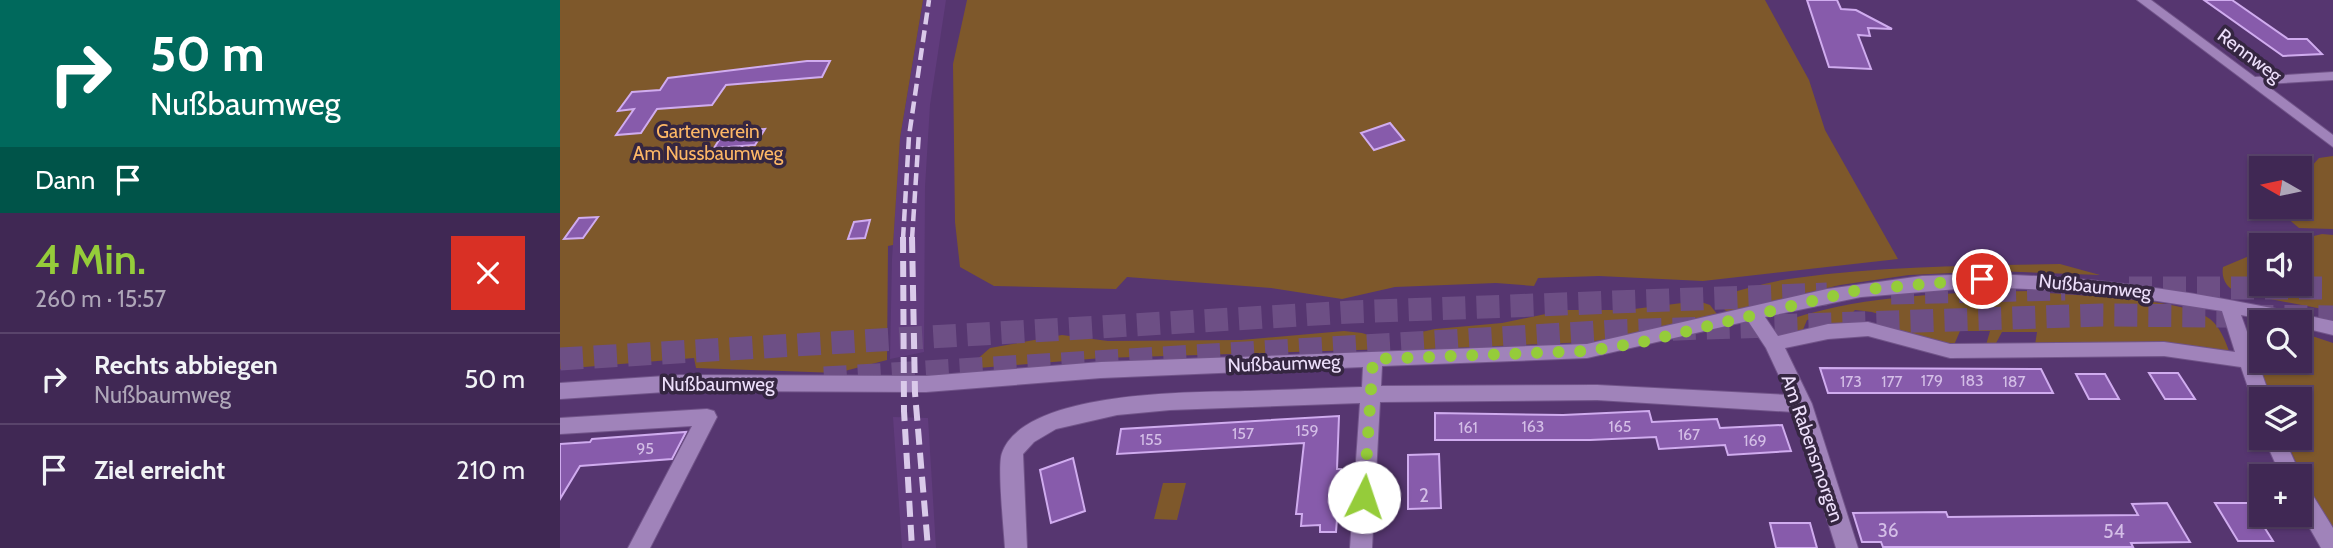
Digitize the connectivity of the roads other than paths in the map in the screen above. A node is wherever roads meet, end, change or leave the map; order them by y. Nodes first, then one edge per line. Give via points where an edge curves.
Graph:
1 (2143, 0) edge
2 (2333, 76) edge
3 (2252, 81) junction
4 (2333, 142) edge
5 (2229, 306) junction
6 (1753, 314) junction
7 (2333, 328) edge
8 (1774, 344) junction
9 (1373, 359) junction
10 (2249, 361) joint
11 (560, 391) edge
12 (1371, 394) junction
13 (1802, 404) junction
14 (560, 426) edge
15 (2312, 514) edge
16 (639, 548) edge
17 (1016, 548) edge
18 (1361, 548) edge
19 (1847, 548) edge
20 (2333, 548) edge

1 - 3 street, Rennweg
2 - 3 street
3 - 4 street, Rennweg
5 - 6 street, Nußbaumweg via 2179,294 2037,279 1982,279 1858,290
5 - 7 street, Nußbaumweg
5 - 10 street
6 - 8 street, Am Rabensmorgen
6 - 9 street, Nußbaumweg via 1587,351
8 - 10 street via 1832,330 1866,329 1950,351 2164,349
8 - 13 street, Am Rabensmorgen
9 - 11 street, Nußbaumweg via 1101,370 926,384 705,382
9 - 12 street
12 - 13 street, Nußbaumweg via 1643,394
12 - 17 street, Nußbaumweg via 1198,401 1082,413 1046,424 1018,442 1009,463
12 - 18 street
13 - 19 street, Am Rabensmorgen
14 - 16 street, Nußbaumweg via 707,418
15 - 20 street

